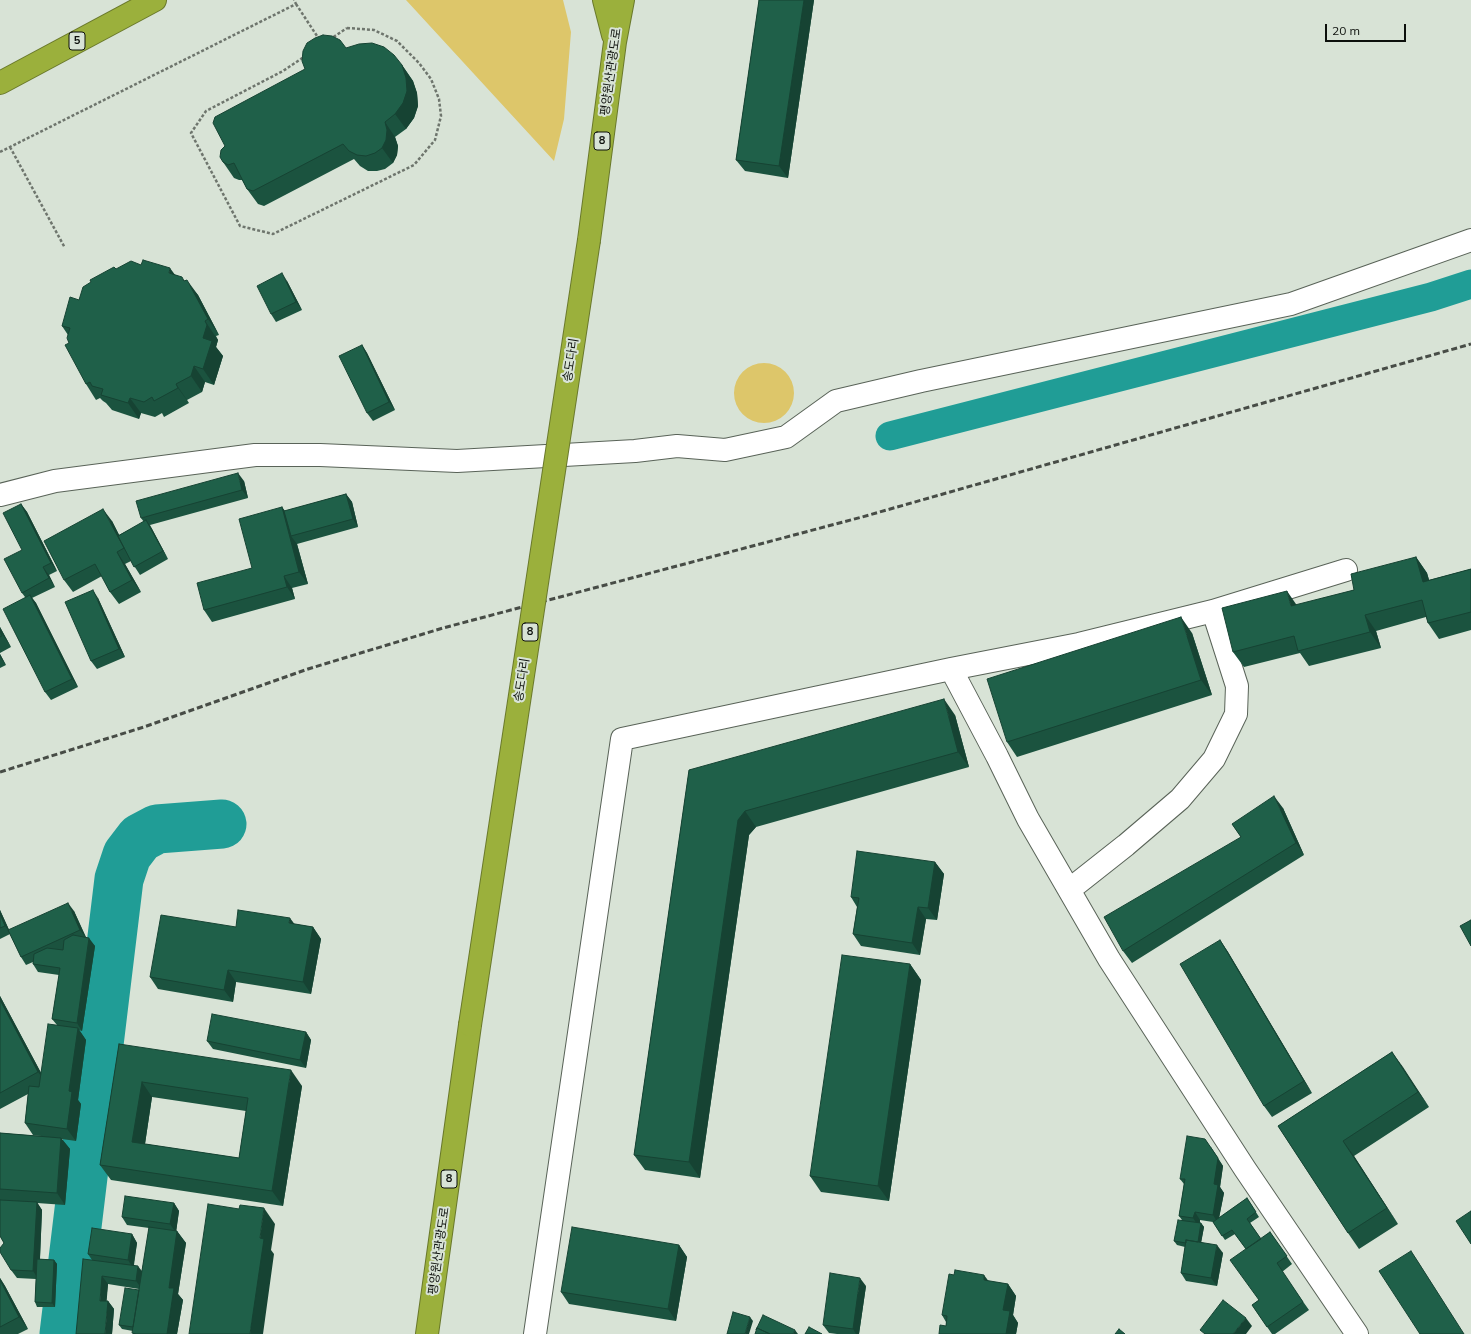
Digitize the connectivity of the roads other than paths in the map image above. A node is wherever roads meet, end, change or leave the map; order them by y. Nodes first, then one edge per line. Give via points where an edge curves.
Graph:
1 (155, 0) edge
2 (604, 0) edge
3 (622, 0) edge
4 (615, 42) junction
5 (0, 82) edge
6 (589, 240) joint
7 (1471, 240) edge
8 (0, 495) edge
9 (1346, 570) dead end
10 (1214, 611) junction
11 (951, 669) junction
12 (1069, 890) junction
13 (470, 1025) joint
14 (428, 1334) edge
15 (535, 1334) edge
16 (1357, 1334) edge

1 - 5 highway, 5
2 - 4 highway, 8
3 - 4 highway, 평양원산관광도로 / 8
4 - 6 highway, 평양원산관광도로 / 8
6 - 13 highway, 송도다리 / 8, bridge
7 - 8 street via 1291,304 836,401 786,437 725,450 677,446 635,451 457,461 320,455 255,456 55,481
9 - 10 street
10 - 11 street via 1079,644
10 - 12 street via 1237,686 1236,714 1214,759 1180,799
11 - 12 street via 1028,819
11 - 15 street via 622,739
12 - 16 street via 1147,1018
13 - 14 highway, 평양원산관광도로 / 8

